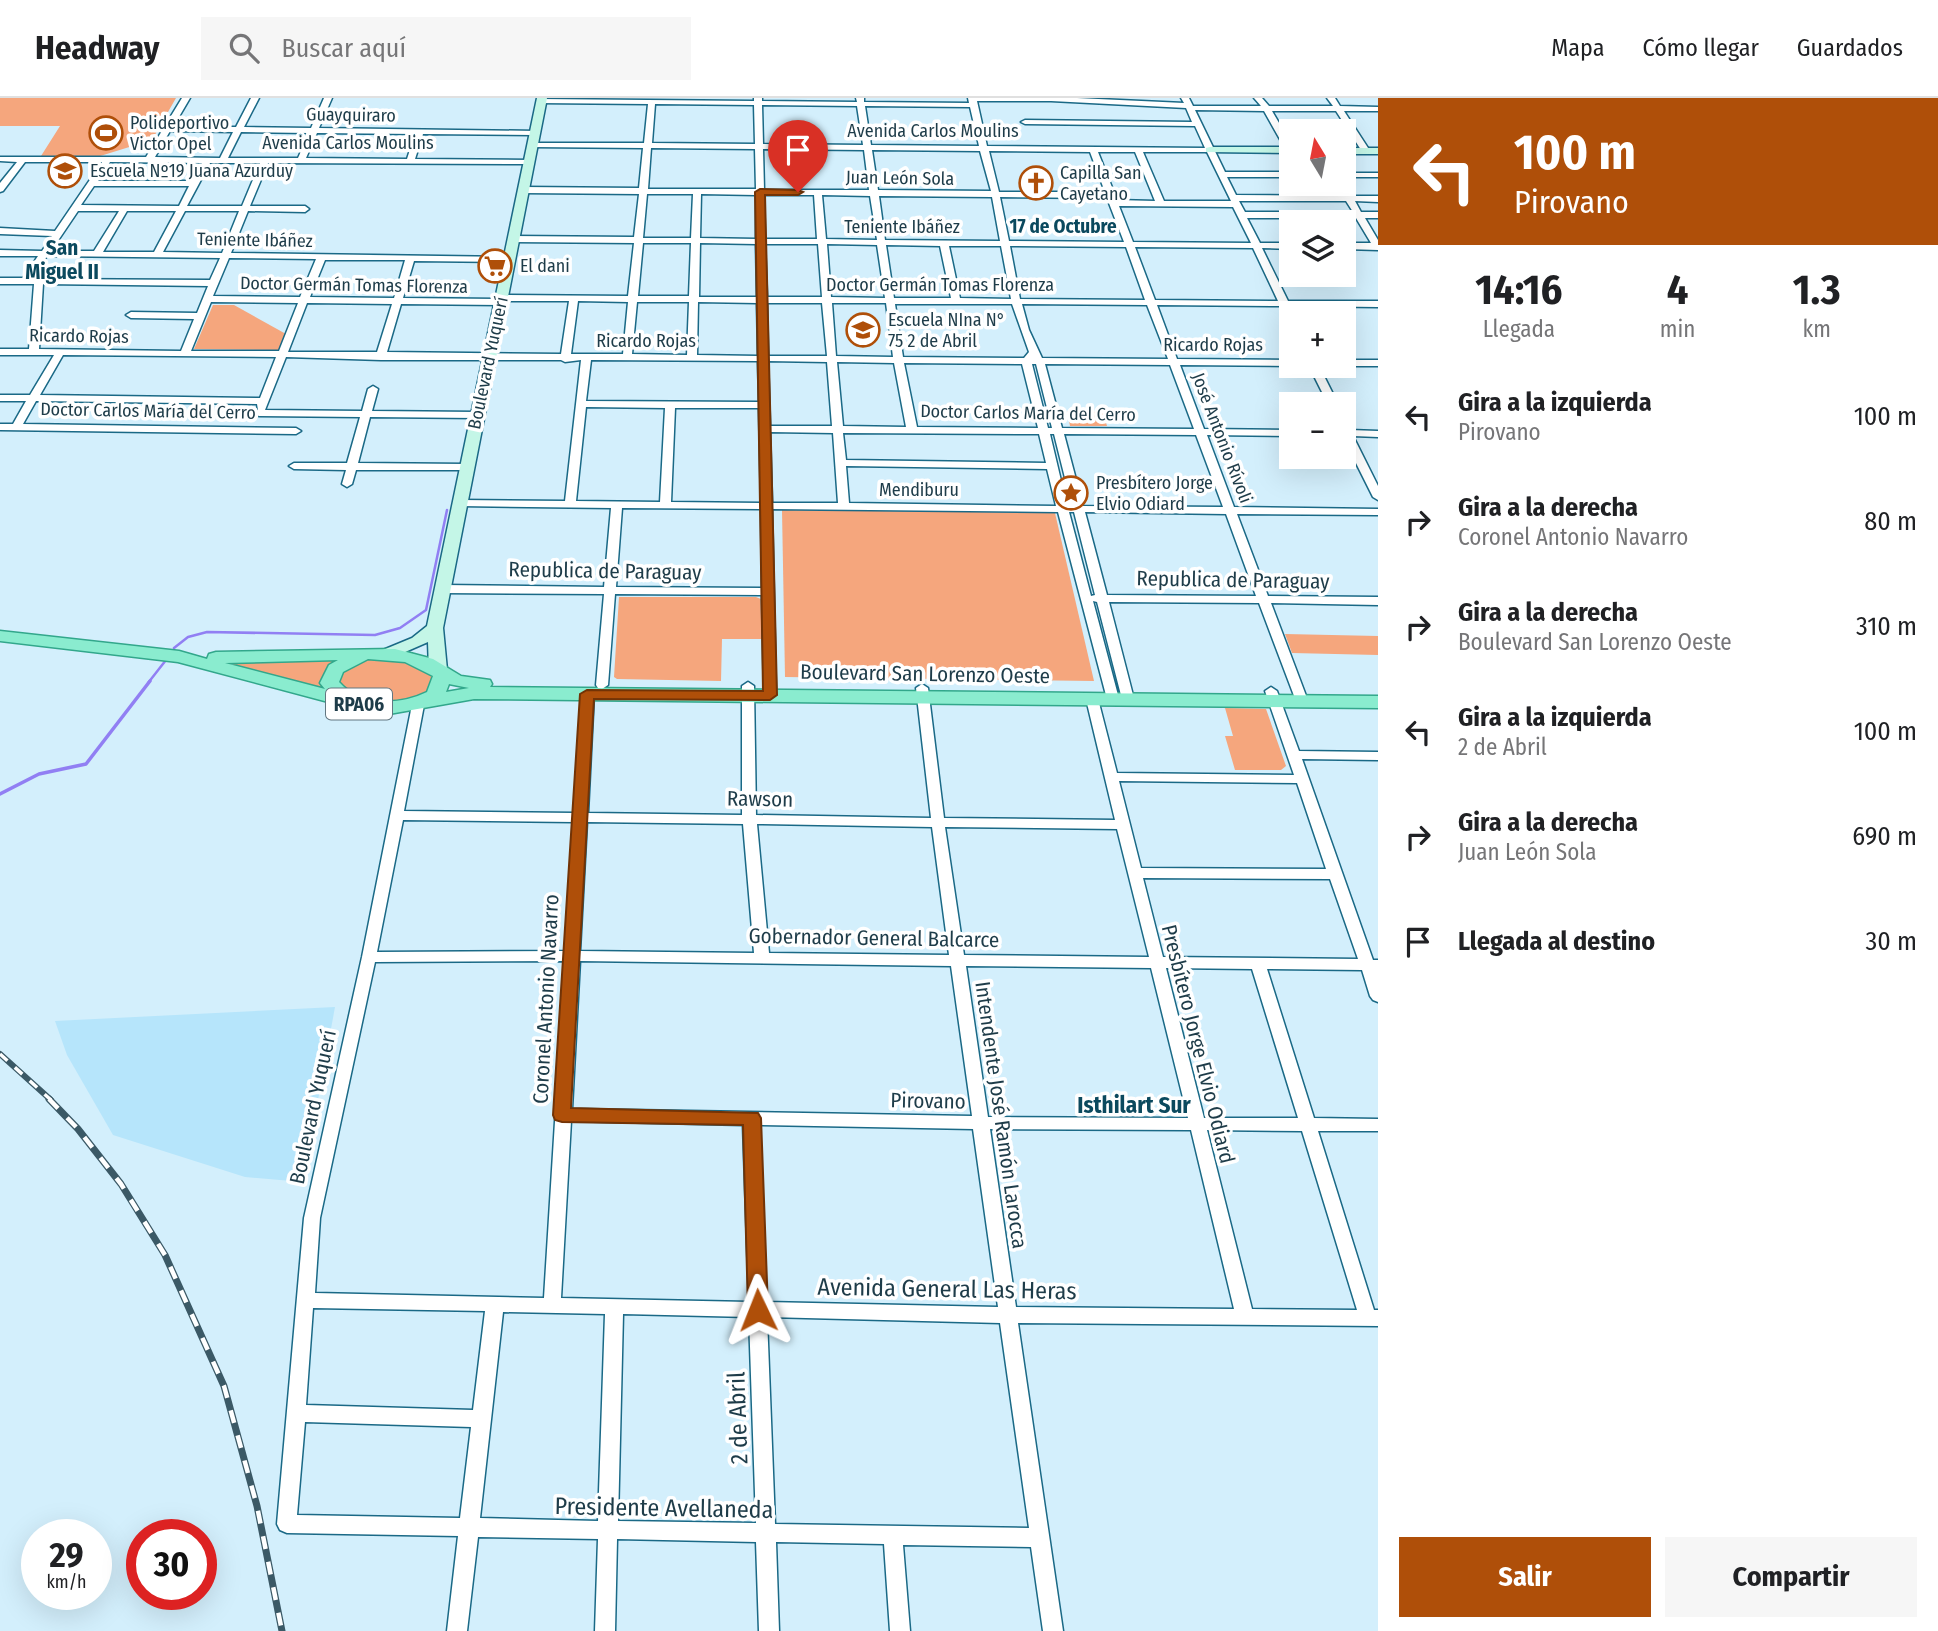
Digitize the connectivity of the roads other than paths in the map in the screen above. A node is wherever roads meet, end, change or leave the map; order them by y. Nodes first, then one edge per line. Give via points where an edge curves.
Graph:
1 (186, 98) edge
2 (255, 98) edge
3 (328, 98) edge
4 (1031, 98) edge
5 (1258, 98) edge
6 (1332, 98) edge
7 (1057, 99) edge
8 (1077, 99) edge
9 (541, 100) edge
10 (652, 100) edge
11 (972, 100) edge
12 (758, 101) edge
13 (861, 101) edge
14 (1127, 101) edge
15 (1187, 104) edge
16 (1266, 109) junction
17 (1339, 109) junction
18 (1378, 109) edge
19 (1025, 122) dead end
20 (1065, 122) junction
21 (1197, 124) junction
22 (167, 129) junction
23 (238, 130) junction
24 (314, 130) junction
25 (1279, 130) edge
26 (420, 131) junction
27 (534, 133) junction
28 (532, 145) junction
29 (648, 146) junction
30 (759, 147) junction
31 (867, 148) junction
32 (985, 149) junction
33 (1093, 149) junction
34 (1138, 149) junction
35 (1210, 150) junction
36 (1279, 150) edge
37 (1372, 151) edge
38 (0, 159) edge
39 (23, 159) junction
40 (108, 159) junction
41 (149, 160) junction
42 (223, 160) junction
43 (265, 160) junction
44 (301, 160) junction
45 (207, 161) junction
46 (410, 161) junction
47 (528, 162) junction
48 (1221, 174) junction
49 (1279, 175) edge
50 (1356, 175) edge
51 (1378, 175) edge
52 (91, 183) junction
53 (194, 184) junction
54 (0, 189) edge
55 (523, 190) junction
56 (643, 191) junction
57 (697, 192) junction
58 (760, 192) junction
59 (818, 192) junction
60 (873, 193) junction
61 (996, 194) junction
62 (1347, 196) edge
63 (1111, 199) junction
64 (1349, 199) junction
65 (1378, 199) edge
66 (1235, 201) junction
67 (1161, 204) junction
68 (74, 208) junction
69 (124, 209) junction
70 (181, 209) junction
71 (305, 209) dead end
72 (244, 210) junction
73 (1241, 215) junction
74 (1359, 215) junction
75 (1378, 215) edge
76 (0, 231) edge
77 (57, 234) junction
78 (513, 239) junction
79 (639, 240) junction
80 (695, 241) junction
81 (761, 241) junction
82 (822, 242) junction
83 (881, 242) junction
84 (944, 243) junction
85 (1005, 243) junction
86 (1128, 244) junction
87 (1256, 246) junction
88 (1279, 246) edge
89 (1356, 246) edge
90 (1378, 247) edge
91 (0, 253) edge
92 (44, 253) junction
93 (97, 254) junction
94 (157, 255) junction
95 (223, 256) junction
96 (321, 257) junction
97 (410, 258) junction
98 (509, 259) junction
99 (0, 281) edge
100 (26, 281) junction
101 (39, 281) junction
102 (212, 283) junction
103 (574, 298) junction
104 (633, 298) junction
105 (207, 299) junction
106 (693, 299) junction
107 (305, 300) junction
108 (501, 300) junction
109 (762, 300) junction
110 (827, 300) junction
111 (891, 300) junction
112 (397, 301) junction
113 (956, 301) junction
114 (1283, 301) edge
115 (1017, 302) junction
116 (1150, 302) junction
117 (1279, 304) edge
118 (1356, 304) edge
119 (1378, 304) edge
120 (131, 315) dead end
121 (199, 316) junction
122 (0, 352) edge
123 (34, 353) junction
124 (60, 353) junction
125 (184, 355) junction
126 (284, 356) junction
127 (382, 357) junction
128 (1029, 357) junction
129 (489, 358) junction
130 (565, 359) junction
131 (586, 359) junction
132 (627, 359) junction
133 (692, 359) junction
134 (763, 360) junction
135 (832, 360) junction
136 (899, 361) junction
137 (1040, 362) junction
138 (1172, 362) junction
139 (1279, 363) edge
140 (1356, 363) edge
141 (1378, 363) edge
142 (373, 389) dead end
143 (0, 398) edge
144 (33, 398) junction
145 (265, 401) junction
146 (581, 404) junction
147 (670, 404) junction
148 (764, 405) junction
149 (259, 412) junction
150 (367, 414) junction
151 (477, 415) junction
152 (0, 427) edge
153 (16, 427) junction
154 (765, 429) junction
155 (248, 430) junction
156 (838, 430) junction
157 (912, 430) junction
158 (296, 431) dead end
159 (1045, 431) junction
160 (1059, 432) junction
161 (1200, 432) junction
162 (1356, 432) edge
163 (1279, 433) edge
164 (1378, 433) edge
165 (1356, 453) edge
166 (841, 463) junction
167 (294, 466) dead end
168 (1053, 466) junction
169 (352, 467) junction
170 (466, 467) junction
171 (347, 484) dead end
172 (1378, 497) edge
173 (460, 503) junction
174 (570, 504) junction
175 (617, 504) junction
176 (665, 504) junction
177 (766, 506) junction
178 (844, 506) junction
179 (1062, 508) junction
180 (1079, 508) junction
181 (1230, 510) junction
182 (1378, 512) edge
183 (443, 589) junction
184 (610, 590) junction
185 (768, 592) junction
186 (1087, 598) junction
187 (1102, 598) junction
188 (1263, 600) junction
189 (1378, 601) edge
190 (435, 628) junction
191 (0, 636) edge
192 (364, 654) junction
193 (388, 654) junction
194 (179, 657) junction
195 (440, 673) junction
196 (595, 690) junction
197 (748, 691) junction
198 (770, 691) junction
199 (923, 692) junction
200 (1378, 692) edge
201 (1119, 694) junction
202 (1273, 696) junction
203 (1300, 696) junction
204 (1092, 699) junction
205 (347, 701) junction
206 (424, 702) junction
207 (1378, 702) edge
208 (1294, 755) junction
209 (1378, 756) edge
210 (1111, 777) junction
211 (1302, 779) junction
212 (396, 815) junction
213 (580, 817) junction
214 (751, 820) junction
215 (938, 823) junction
216 (1123, 825) junction
217 (1134, 873) junction
218 (1336, 874) junction
219 (571, 956) junction
220 (369, 957) junction
221 (762, 957) junction
222 (958, 960) junction
223 (1155, 962) junction
224 (1258, 963) junction
225 (1373, 965) edge
226 (1378, 996) edge
227 (562, 1115) junction
228 (751, 1118) junction
229 (982, 1123) junction
230 (1197, 1124) junction
231 (1308, 1125) junction
232 (1378, 1125) edge
233 (304, 1300) junction
234 (495, 1305) junction
235 (551, 1306) junction
236 (614, 1307) junction
237 (758, 1310) junction
238 (1006, 1315) junction
239 (1245, 1316) junction
240 (1373, 1318) edge
241 (295, 1413) junction
242 (481, 1419) junction
243 (287, 1524) joint
244 (469, 1528) junction
245 (608, 1531) junction
246 (766, 1535) junction
247 (893, 1537) junction
248 (1040, 1538) junction
249 (457, 1631) edge
250 (605, 1631) edge
251 (769, 1631) edge
252 (900, 1631) edge
253 (1053, 1631) edge

1 - 22 street
2 - 23 street
3 - 24 street
4 - 7 street
4 - 11 street
5 - 16 street
6 - 17 street
7 - 8 street
7 - 20 street
8 - 14 street
9 - 10 street
9 - 27 main road, Boulevard Yuquerí
10 - 12 street
10 - 29 street
11 - 13 street
11 - 32 street
12 - 13 street
12 - 30 street
13 - 31 street
14 - 15 street
15 - 16 street
15 - 21 street
16 - 17 street
16 - 25 street
17 - 18 street
17 - 37 street
19 - 20 street
20 - 21 street
21 - 35 street
22 - 23 street, Guayquiraro
22 - 41 street
23 - 24 street, Guayquiraro
23 - 42 street
24 - 26 street, Guayquiraro
24 - 44 street
26 - 27 street, Guayquiraro
26 - 46 street
27 - 28 main road, Boulevard Yuquerí
28 - 29 street, Avenida Carlos Moulins
28 - 47 main road, Boulevard Yuquerí
29 - 30 street, Avenida Carlos Moulins
29 - 56 street
30 - 31 street, Avenida Carlos Moulins
30 - 58 street
31 - 32 street, Avenida Carlos Moulins
31 - 60 street
32 - 33 street, Avenida Carlos Moulins
32 - 61 street
33 - 34 street, Avenida Carlos Moulins
33 - 63 street, José Antonio Rívoli
34 - 35 street, Avenida Carlos Moulins
34 - 67 street
35 - 36 main road, Avenida Carlos Moulins
35 - 48 street
38 - 39 street, Avenida Carlos Moulins
39 - 40 street, Avenida Carlos Moulins
39 - 54 street
40 - 41 street, Avenida Carlos Moulins
40 - 52 street
41 - 45 street, Avenida Carlos Moulins
42 - 43 street, Avenida Carlos Moulins
42 - 45 street, Avenida Carlos Moulins
43 - 44 street, Avenida Carlos Moulins
43 - 72 street
44 - 46 street, Avenida Carlos Moulins
45 - 53 street
46 - 47 street, Avenida Carlos Moulins
47 - 55 main road, Boulevard Yuquerí
48 - 49 street
48 - 66 street
50 - 51 street
52 - 53 street
52 - 68 street
53 - 70 street
55 - 56 street, Juan León Sola
55 - 78 main road, Boulevard Yuquerí
56 - 57 street, Juan León Sola
56 - 79 street
57 - 58 street, Juan León Sola
57 - 80 street
58 - 59 street, Juan León Sola
58 - 81 street
59 - 60 street, Juan León Sola
59 - 82 street
60 - 61 street, Juan León Sola
60 - 83 street
61 - 63 street, Juan León Sola
61 - 85 street
62 - 64 street
63 - 67 street, Juan León Sola
63 - 86 street, José Antonio Rívoli
64 - 65 street, Juan León Sola
64 - 66 street, Juan León Sola
64 - 74 street
66 - 67 street, Juan León Sola
66 - 73 street
68 - 69 street
68 - 77 street
69 - 70 street
69 - 93 street
70 - 72 street
70 - 94 street
71 - 72 street
72 - 95 street
73 - 74 street
73 - 87 street
74 - 75 street
74 - 90 street
76 - 77 street
77 - 92 street
78 - 79 street, Teniente Ibáñez
78 - 98 main road, Boulevard Yuquerí
79 - 80 street, Teniente Ibáñez
79 - 104 street
80 - 81 street, Teniente Ibáñez
80 - 106 street
81 - 82 street, Teniente Ibáñez
81 - 109 street
82 - 83 street, Teniente Ibáñez
82 - 110 street
83 - 84 street, Teniente Ibáñez
83 - 111 street
84 - 85 street, Teniente Ibáñez
84 - 113 street
85 - 86 street, Teniente Ibáñez
85 - 115 street
86 - 87 street, Teniente Ibáñez
86 - 116 street, José Antonio Rívoli
87 - 88 street, Teniente Ibáñez
87 - 114 street
89 - 90 street
91 - 92 street, Teniente Ibáñez
92 - 93 street, Teniente Ibáñez
92 - 100 street
93 - 94 street, Teniente Ibáñez
94 - 95 street, Teniente Ibáñez
95 - 96 street, Teniente Ibáñez
95 - 102 street
96 - 97 street, Teniente Ibáñez
96 - 107 street
97 - 98 street, Teniente Ibáñez
97 - 112 street
98 - 108 main road, Boulevard Yuquerí
99 - 100 street
100 - 101 street
101 - 102 street
101 - 123 street
102 - 105 street
103 - 104 street, Doctor Germán Tomas Florenza
103 - 108 street, Doctor Germán Tomas Florenza
103 - 130 street
104 - 106 street, Doctor Germán Tomas Florenza
104 - 132 street
105 - 107 street, Doctor Germán Tomas Florenza
105 - 121 street
106 - 109 street, Doctor Germán Tomas Florenza
106 - 133 street
107 - 112 street, Doctor Germán Tomas Florenza
107 - 126 street
108 - 112 street, Doctor Germán Tomas Florenza
108 - 129 main road, Boulevard Yuquerí
109 - 110 street, Doctor Germán Tomas Florenza
109 - 134 street
110 - 111 street, Doctor Germán Tomas Florenza
110 - 135 street
111 - 113 street, Doctor Germán Tomas Florenza
111 - 136 street
112 - 127 street
113 - 115 street, Doctor Germán Tomas Florenza
115 - 116 street, Doctor Germán Tomas Florenza
115 - 128 street
116 - 117 street, Doctor Germán Tomas Florenza
116 - 138 street, José Antonio Rívoli
118 - 119 street, Doctor Germán Tomas Florenza
120 - 121 street
121 - 125 street
122 - 123 street, Ricardo Rojas
123 - 124 street, Ricardo Rojas
124 - 125 street, Ricardo Rojas
124 - 144 street
125 - 126 street, Ricardo Rojas
126 - 127 street, Ricardo Rojas
126 - 145 street
127 - 129 street, Ricardo Rojas
128 - 136 street, Ricardo Rojas
128 - 137 street
128 - 159 street
129 - 130 street, Ricardo Rojas
129 - 151 main road, Boulevard Yuquerí
130 - 131 street, Ricardo Rojas
131 - 132 street, Ricardo Rojas
131 - 146 street
132 - 133 street, Ricardo Rojas
133 - 134 street, Ricardo Rojas
134 - 135 street, Ricardo Rojas
134 - 148 street
135 - 136 street, Ricardo Rojas
135 - 156 street
136 - 157 street
137 - 138 street, Ricardo Rojas
137 - 160 street
138 - 139 street, Ricardo Rojas
138 - 161 street, José Antonio Rívoli
140 - 141 street
142 - 150 street
143 - 144 street
144 - 145 street
144 - 153 street
145 - 149 street
146 - 147 street
146 - 174 street
147 - 148 street
147 - 176 street
148 - 154 street
149 - 150 street, Doctor Carlos María del Cerro
149 - 155 street
150 - 151 street, Doctor Carlos María del Cerro
150 - 169 street
151 - 170 main road, Boulevard Yuquerí
152 - 153 street, Doctor Carlos María del Cerro
153 - 155 street, Doctor Carlos María del Cerro
154 - 156 street, Doctor Carlos María del Cerro
154 - 177 street
155 - 158 street, Doctor Carlos María del Cerro
156 - 157 street, Doctor Carlos María del Cerro
156 - 166 street
157 - 159 street, Doctor Carlos María del Cerro
159 - 160 street, Doctor Carlos María del Cerro
159 - 168 street
160 - 161 street, Doctor Carlos María del Cerro
160 - 180 street
161 - 163 street, Doctor Carlos María del Cerro
161 - 181 street, José Antonio Rívoli
162 - 164 street
165 - 172 street
166 - 168 street
166 - 178 street
167 - 169 street
168 - 179 street
169 - 170 street
169 - 171 street
170 - 173 main road, Boulevard Yuquerí
173 - 174 street, Mendiburu
173 - 183 main road, Boulevard Yuquerí
174 - 175 street, Mendiburu
175 - 176 street, Mendiburu
175 - 184 street, Coronel Antonio Navarro
176 - 177 street, Mendiburu
177 - 178 street, Mendiburu
177 - 185 street
178 - 179 street, Mendiburu
179 - 180 street, Mendiburu
179 - 186 street
180 - 181 street, Mendiburu
180 - 187 street
181 - 182 street, Mendiburu
181 - 188 street, José Antonio Rívoli
183 - 184 street, Republica de Paraguay
183 - 190 main road, Boulevard Yuquerí
184 - 185 street, Republica de Paraguay
184 - 196 street, Coronel Antonio Navarro
185 - 198 street
186 - 187 street, Republica de Paraguay
186 - 201 street
187 - 188 street, Republica de Paraguay
187 - 201 street
188 - 189 street, Republica de Paraguay
188 - 203 street, José Antonio Rívoli
190 - 193 main road via 418,642
190 - 195 main road, Boulevard Yuquerí
191 - 194 main road, RPA06
192 - 193 main road, RPA06
192 - 194 main road, RPA06
192 - 205 main road, RPA06 via 337,666 331,674 330,685
193 - 195 main road, RPA06 via 412,659
194 - 205 main road, RPA06
195 - 196 main road, Boulevard San Lorenzo Oeste via 479,684
195 - 206 main road via 440,689
196 - 197 main road, Boulevard San Lorenzo Oeste
196 - 206 main road, Boulevard San Lorenzo Oeste via 474,693
196 - 213 street, Coronel Antonio Navarro
197 - 198 main road, Boulevard San Lorenzo Oeste
197 - 214 street
198 - 199 main road, Boulevard San Lorenzo Oeste
199 - 201 main road, Boulevard San Lorenzo Oeste
199 - 204 main road, Boulevard San Lorenzo Oeste
199 - 215 street, Intendente José Ramón Larocca
200 - 203 main road, Boulevard San Lorenzo Oeste
201 - 202 main road, Boulevard San Lorenzo Oeste
201 - 204 main road, Boulevard San Lorenzo Oeste
202 - 203 main road, Boulevard San Lorenzo Oeste
202 - 208 street
203 - 207 main road, Boulevard San Lorenzo Oeste
204 - 210 street, Presbítero Jorge Elvio Odiard
205 - 206 main road, RPA06 via 383,706
206 - 212 street, Boulevard Yuquerí
208 - 209 street
208 - 211 street
210 - 211 street
210 - 216 street, Presbítero Jorge Elvio Odiard
211 - 218 street
212 - 213 street, Rawson
212 - 220 street, Boulevard Yuquerí
213 - 214 street, Rawson
213 - 219 street, Coronel Antonio Navarro
214 - 215 street, Rawson
214 - 221 street
215 - 216 street, Rawson
215 - 222 street, Intendente José Ramón Larocca
216 - 217 street, Presbítero Jorge Elvio Odiard
217 - 218 street
217 - 223 street, Presbítero Jorge Elvio Odiard
218 - 225 street
219 - 220 street, Gobernador General Balcarce
219 - 221 street, Gobernador General Balcarce
219 - 227 street, Coronel Antonio Navarro
220 - 233 street, Boulevard Yuquerí via 312,1218
221 - 222 street, Gobernador General Balcarce
222 - 223 street, Gobernador General Balcarce
222 - 229 street, Intendente José Ramón Larocca
223 - 224 street, Gobernador General Balcarce
223 - 230 street, Presbítero Jorge Elvio Odiard
224 - 225 street, Gobernador General Balcarce
224 - 231 street
225 - 226 street
227 - 228 street, Pirovano
227 - 235 street, Coronel Antonio Navarro
228 - 229 street, Pirovano
228 - 237 street, 2 de Abril
229 - 230 street, Pirovano
229 - 238 street, Intendente José Ramón Larocca
230 - 231 street, Pirovano
230 - 239 street, Presbítero Jorge Elvio Odiard
231 - 232 street, Pirovano
231 - 240 street
233 - 234 street, Avenida General Las Heras
233 - 241 street, Boulevard Yuquerí
234 - 235 street, Avenida General Las Heras
234 - 242 street
235 - 236 street, Avenida General Las Heras
236 - 237 street, Avenida General Las Heras
236 - 245 street
237 - 238 street, Avenida General Las Heras
237 - 246 street, 2 de Abril
238 - 239 street, Avenida General Las Heras
238 - 248 street, Intendente José Ramón Larocca
239 - 240 street, Avenida General Las Heras
241 - 242 street
241 - 243 street, Boulevard Yuquerí
242 - 244 street
243 - 244 street, Presidente Avellaneda
244 - 245 street, Presidente Avellaneda
244 - 249 street
245 - 246 street, Presidente Avellaneda
245 - 250 street
246 - 247 street, Presidente Avellaneda
246 - 251 street, 2 de Abril
247 - 248 street, Presidente Avellaneda
247 - 252 street
248 - 253 street, Intendente José Ramón Larocca

